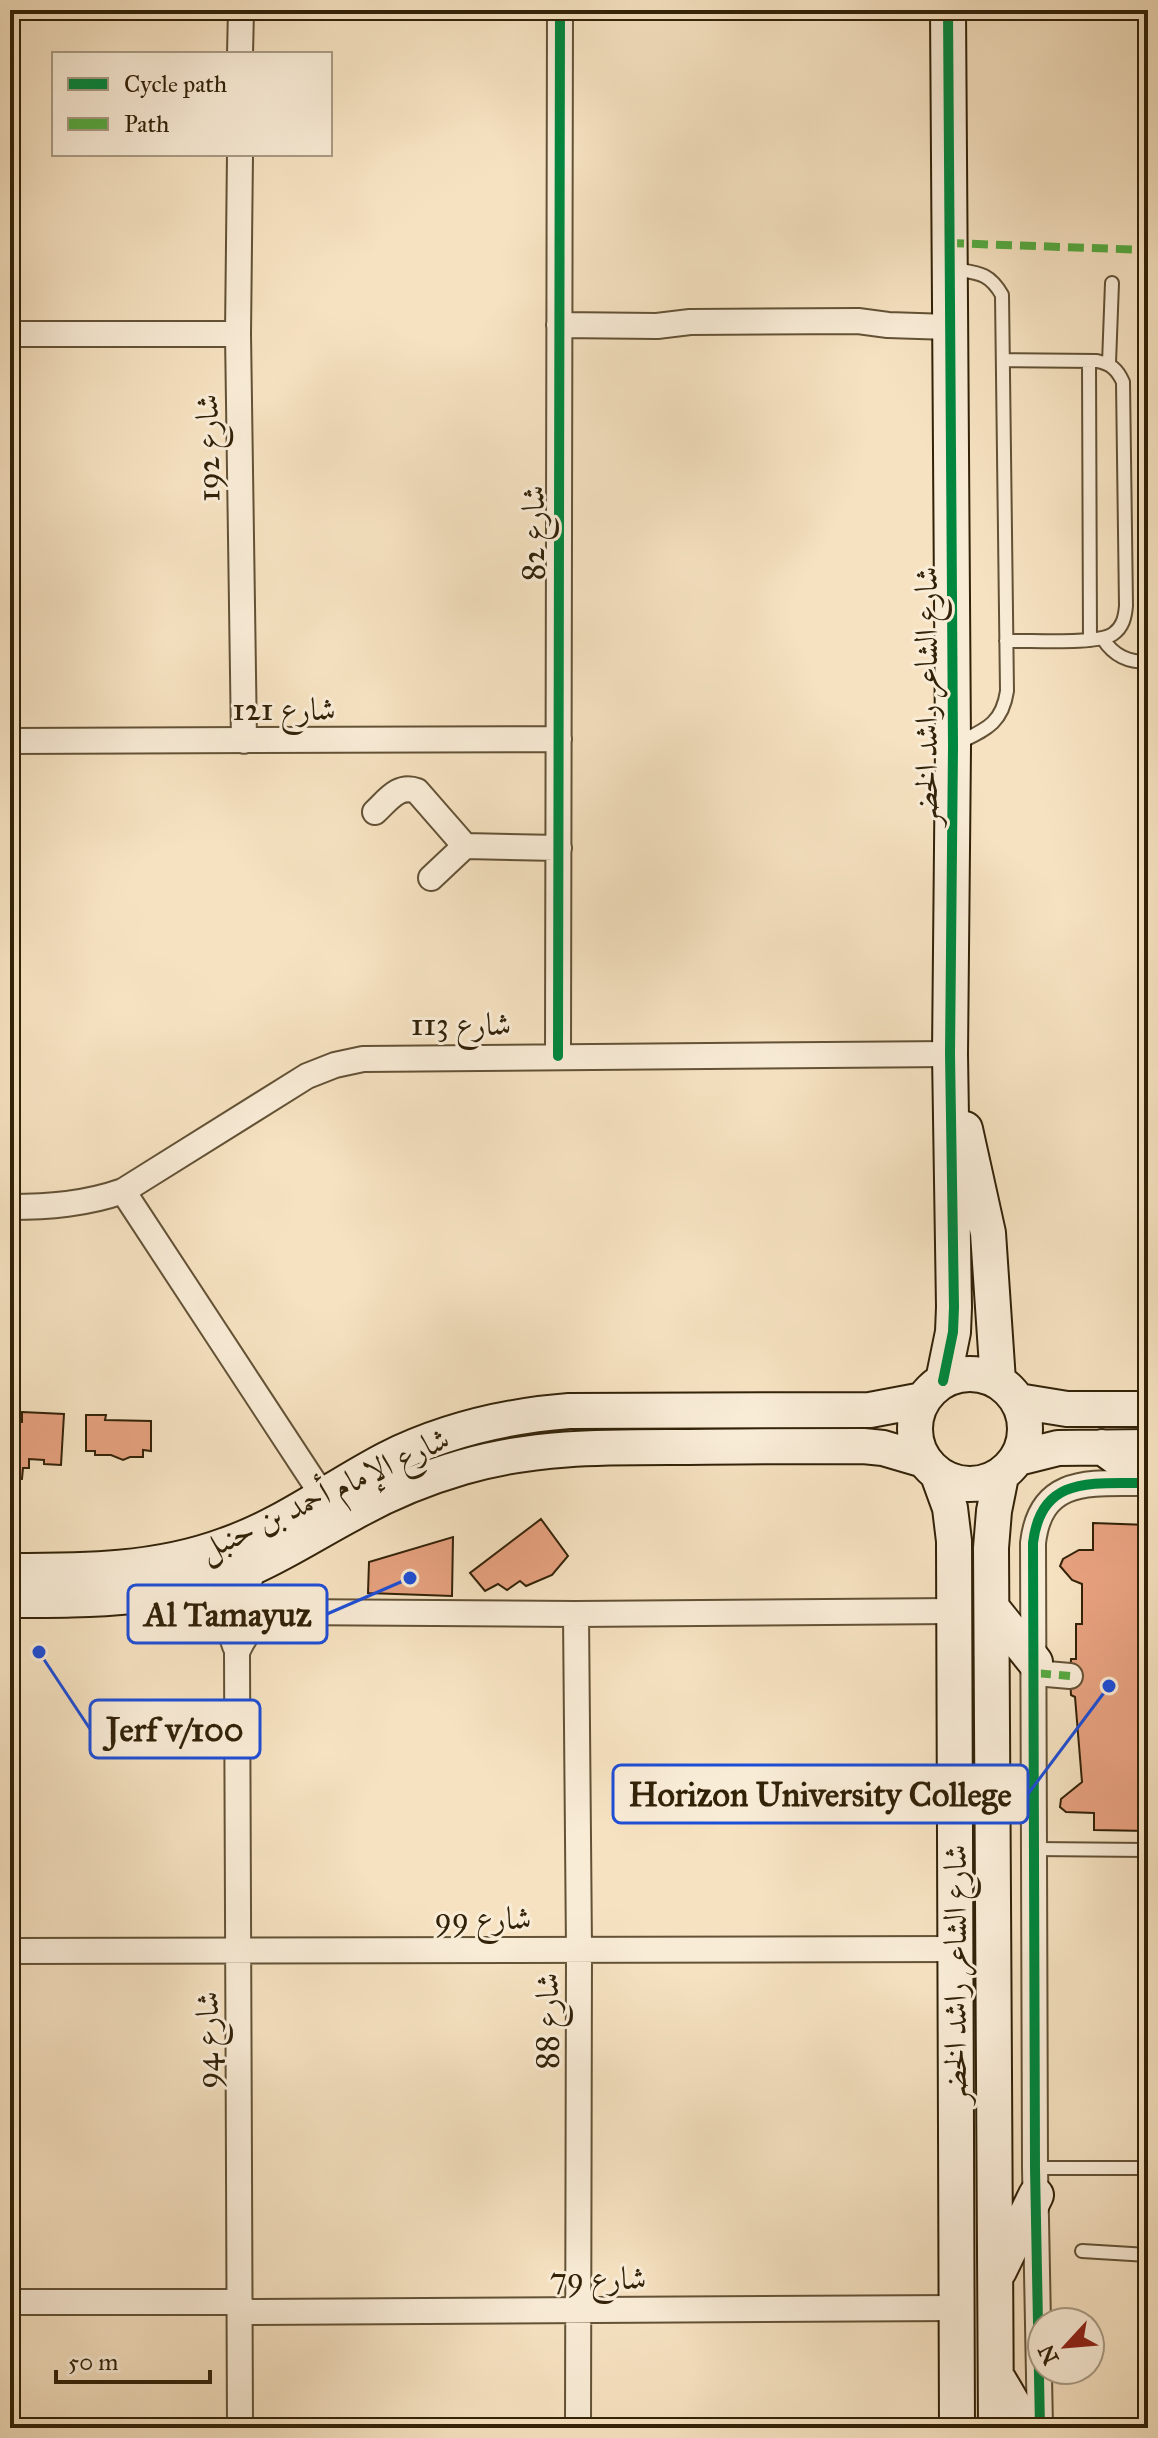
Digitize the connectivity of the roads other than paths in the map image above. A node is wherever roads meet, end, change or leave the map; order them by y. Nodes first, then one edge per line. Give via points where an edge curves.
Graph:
1 (241, 10) edge
2 (560, 10) edge
3 (948, 10) edge
4 (240, 52) edge
5 (240, 156) edge
6 (948, 269) junction
7 (1112, 283) dead end
8 (559, 319) junction
9 (949, 319) junction
10 (10, 334) edge
11 (238, 334) junction
12 (1004, 360) junction
13 (1089, 361) junction
14 (1109, 363) junction
15 (1097, 639) junction
16 (1006, 641) junction
17 (1148, 662) edge
18 (559, 739) junction
19 (10, 741) edge
20 (244, 741) junction
21 (953, 746) junction
22 (375, 812) dead end
23 (465, 846) junction
24 (559, 848) junction
25 (431, 878) dead end
26 (950, 1054) junction
27 (558, 1056) junction
28 (123, 1191) junction
29 (10, 1207) edge
30 (933, 1390) junction
31 (1008, 1391) junction
32 (1148, 1409) edge
33 (1102, 1447) junction
34 (1148, 1447) edge
35 (931, 1467) junction
36 (1010, 1467) junction
37 (1148, 1481) edge
38 (323, 1496) junction
39 (10, 1571) edge
40 (250, 1578) junction
41 (172, 1590) junction
42 (10, 1600) edge
43 (992, 1608) junction
44 (954, 1611) junction
45 (284, 1612) junction
46 (576, 1614) junction
47 (237, 1652) junction
48 (1035, 1667) junction
49 (1070, 1676) dead end
50 (1034, 1849) junction
51 (1148, 1850) edge
52 (239, 1949) junction
53 (955, 1949) junction
54 (579, 1950) junction
55 (10, 1951) edge
56 (1148, 2168) edge
57 (1035, 2182) junction
58 (1082, 2251) dead end
59 (1148, 2255) edge
60 (995, 2278) junction
61 (10, 2302) edge
62 (240, 2307) junction
63 (957, 2308) junction
64 (577, 2310) junction
65 (996, 2376) junction
66 (240, 2428) edge
67 (578, 2428) edge
68 (957, 2428) edge
69 (996, 2428) edge
70 (1027, 2428) edge
71 (1040, 2428) edge

1 - 4 street
2 - 8 street, شارع 82
3 - 6 street, شارع الشاعر راشد الخضر
5 - 11 street, شارع 192
6 - 9 street, شارع الشاعر راشد الخضر
6 - 12 lane via 983,274 995,282 1002,295
7 - 14 lane
8 - 9 street via 657,326 858,321 889,314
8 - 18 street, شارع 82
9 - 21 street, شارع الشاعر راشد الخضر
10 - 11 street
11 - 20 street, شارع 192
12 - 13 lane
12 - 16 lane
13 - 14 lane
13 - 15 lane
14 - 15 lane via 1123,382 1126,606 1120,628
15 - 16 lane
15 - 17 lane via 1129,661
16 - 21 lane via 1007,691 999,717
18 - 20 street, شارع 121
18 - 24 street, شارع 82
19 - 20 street, شارع 121
21 - 26 street, شارع الشاعر راشد الخضر
22 - 23 street via 400,790 417,791
23 - 24 street
23 - 25 street
24 - 27 street, شارع 82
26 - 27 street, شارع 113
26 - 30 street, شارع الشاعر راشد الخضر via 953,1332
26 - 31 street, شارع الشاعر راشد الخضر via 988,1233
27 - 28 street, شارع 113 via 393,1057 335,1065 281,1090
28 - 29 street, شارع 113 via 67,1205
28 - 38 street
30 - 31 street via 970,1374
30 - 35 street via 916,1419 916,1440
30 - 38 street, شارع الإمام أحمد بن حنبل via 870,1410 528,1414 449,1432
31 - 32 street via 1067,1409
31 - 36 street via 1024,1415 1026,1430 1024,1445
33 - 34 street
33 - 36 street via 1058,1448
33 - 37 street
35 - 36 street via 950,1481 976,1485
35 - 40 street, شارع الإمام أحمد بن حنبل via 863,1446 589,1447 524,1453 460,1468 401,1490 354,1512
35 - 44 street, شارع الشاعر راشد الخضر via 953,1524
36 - 43 street, شارع الشاعر راشد الخضر via 992,1529
37 - 48 street via 1077,1485 1044,1506 1033,1543
38 - 39 street, شارع الإمام أحمد بن حنبل via 270,1527 189,1558 147,1566
40 - 41 street, شارع الإمام أحمد بن حنبل
40 - 45 street via 264,1604
40 - 47 street, شارع 94 via 240,1610
41 - 42 street, شارع الإمام أحمد بن حنبل via 74,1601
41 - 47 street, شارع 94 via 215,1607
43 - 48 street
43 - 60 street, شارع الشاعر راشد الخضر
44 - 46 street
44 - 53 street, شارع الشاعر راشد الخضر
45 - 46 street
45 - 47 street via 255,1625
46 - 54 street, شارع 88
47 - 52 street, شارع 94
48 - 49 street
48 - 50 street
50 - 51 lane
50 - 57 street
52 - 54 street, شارع 99
52 - 55 street, شارع 99
52 - 62 street, شارع 94
53 - 54 street, شارع 99
53 - 63 street, شارع الشاعر راشد الخضر
54 - 64 street, شارع 88
56 - 57 lane
57 - 60 street
57 - 71 street
58 - 59 lane
60 - 65 street, شارع الشاعر راشد الخضر
61 - 62 street, شارع 79
62 - 64 street, شارع 79
62 - 66 street, شارع 94
63 - 64 street, شارع 79
63 - 68 street, شارع الشاعر راشد الخضر
64 - 67 street, شارع 88
65 - 69 street, شارع الشاعر راشد الخضر
65 - 70 street

